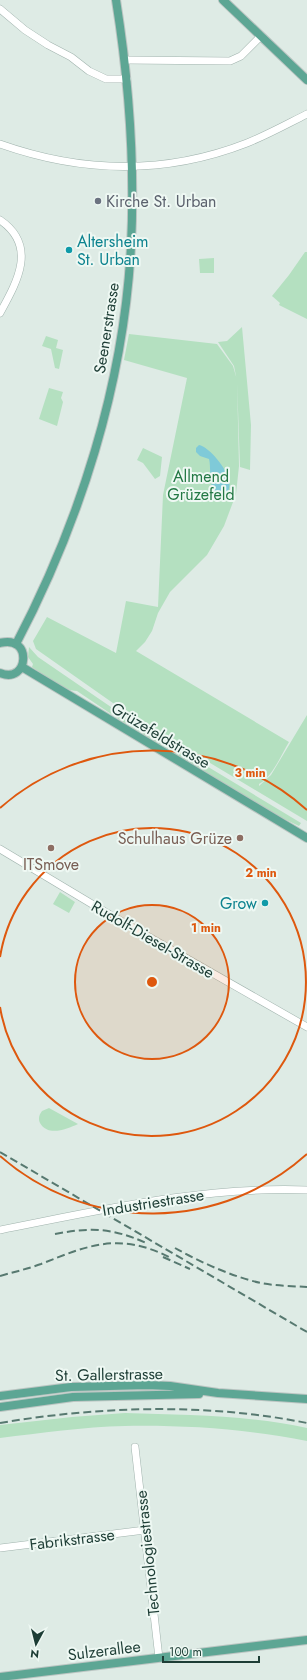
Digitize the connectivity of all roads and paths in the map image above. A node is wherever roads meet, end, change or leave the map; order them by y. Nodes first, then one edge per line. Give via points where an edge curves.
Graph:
1 (116, 0) edge
2 (223, 0) edge
3 (0, 9) edge
4 (261, 36) junction
5 (125, 60) junction
6 (127, 79) junction
7 (307, 80) edge
8 (307, 114) edge
9 (0, 144) edge
10 (132, 167) junction
11 (0, 220) edge
12 (0, 313) edge
13 (0, 644) edge
14 (16, 644) junction
15 (22, 667) junction
16 (0, 673) edge
17 (307, 838) edge
18 (0, 849) edge
19 (307, 1027) edge
20 (307, 1190) edge
21 (0, 1230) edge
22 (218, 1393) junction
23 (0, 1396) edge
24 (307, 1399) edge
25 (0, 1407) edge
26 (135, 1448) dead end
27 (145, 1530) junction
28 (0, 1548) edge
29 (307, 1640) edge
30 (159, 1658) junction
31 (33, 1676) edge
32 (0, 1677) edge

1 - 5 main road, Seenerstrasse
2 - 4 main road
3 - 6 street via 25,30 94,74 112,80
4 - 5 street via 241,56 230,61
4 - 7 main road
5 - 6 main road, Seenerstrasse
6 - 10 main road, Seenerstrasse
8 - 10 street via 247,143 221,152 171,164
9 - 10 street via 71,164
10 - 14 main road, Seenerstrasse via 130,262 109,399 66,537
11 - 12 street via 8,226 18,241 22,261 14,288
13 - 14 main road
14 - 15 main road via 23,652
15 - 16 main road via 9,675
15 - 17 main road, Grüzefeldstrasse
18 - 19 street, Rudolf-Diesel-Strasse
20 - 21 street, Industriestrasse via 256,1190 175,1197
22 - 23 main road, St. Gallerstrasse via 170,1386 112,1385 40,1390
22 - 24 main road, St. Gallerstrasse
22 - 25 main road, St. Gallerstrasse via 73,1397
26 - 27 street, Technologiestrasse
27 - 28 street, Fabrikstrasse
27 - 30 street, Technologiestrasse
29 - 30 main road, Sulzerallee
30 - 31 main road, Sulzerallee
31 - 32 main road, Sulzerallee

